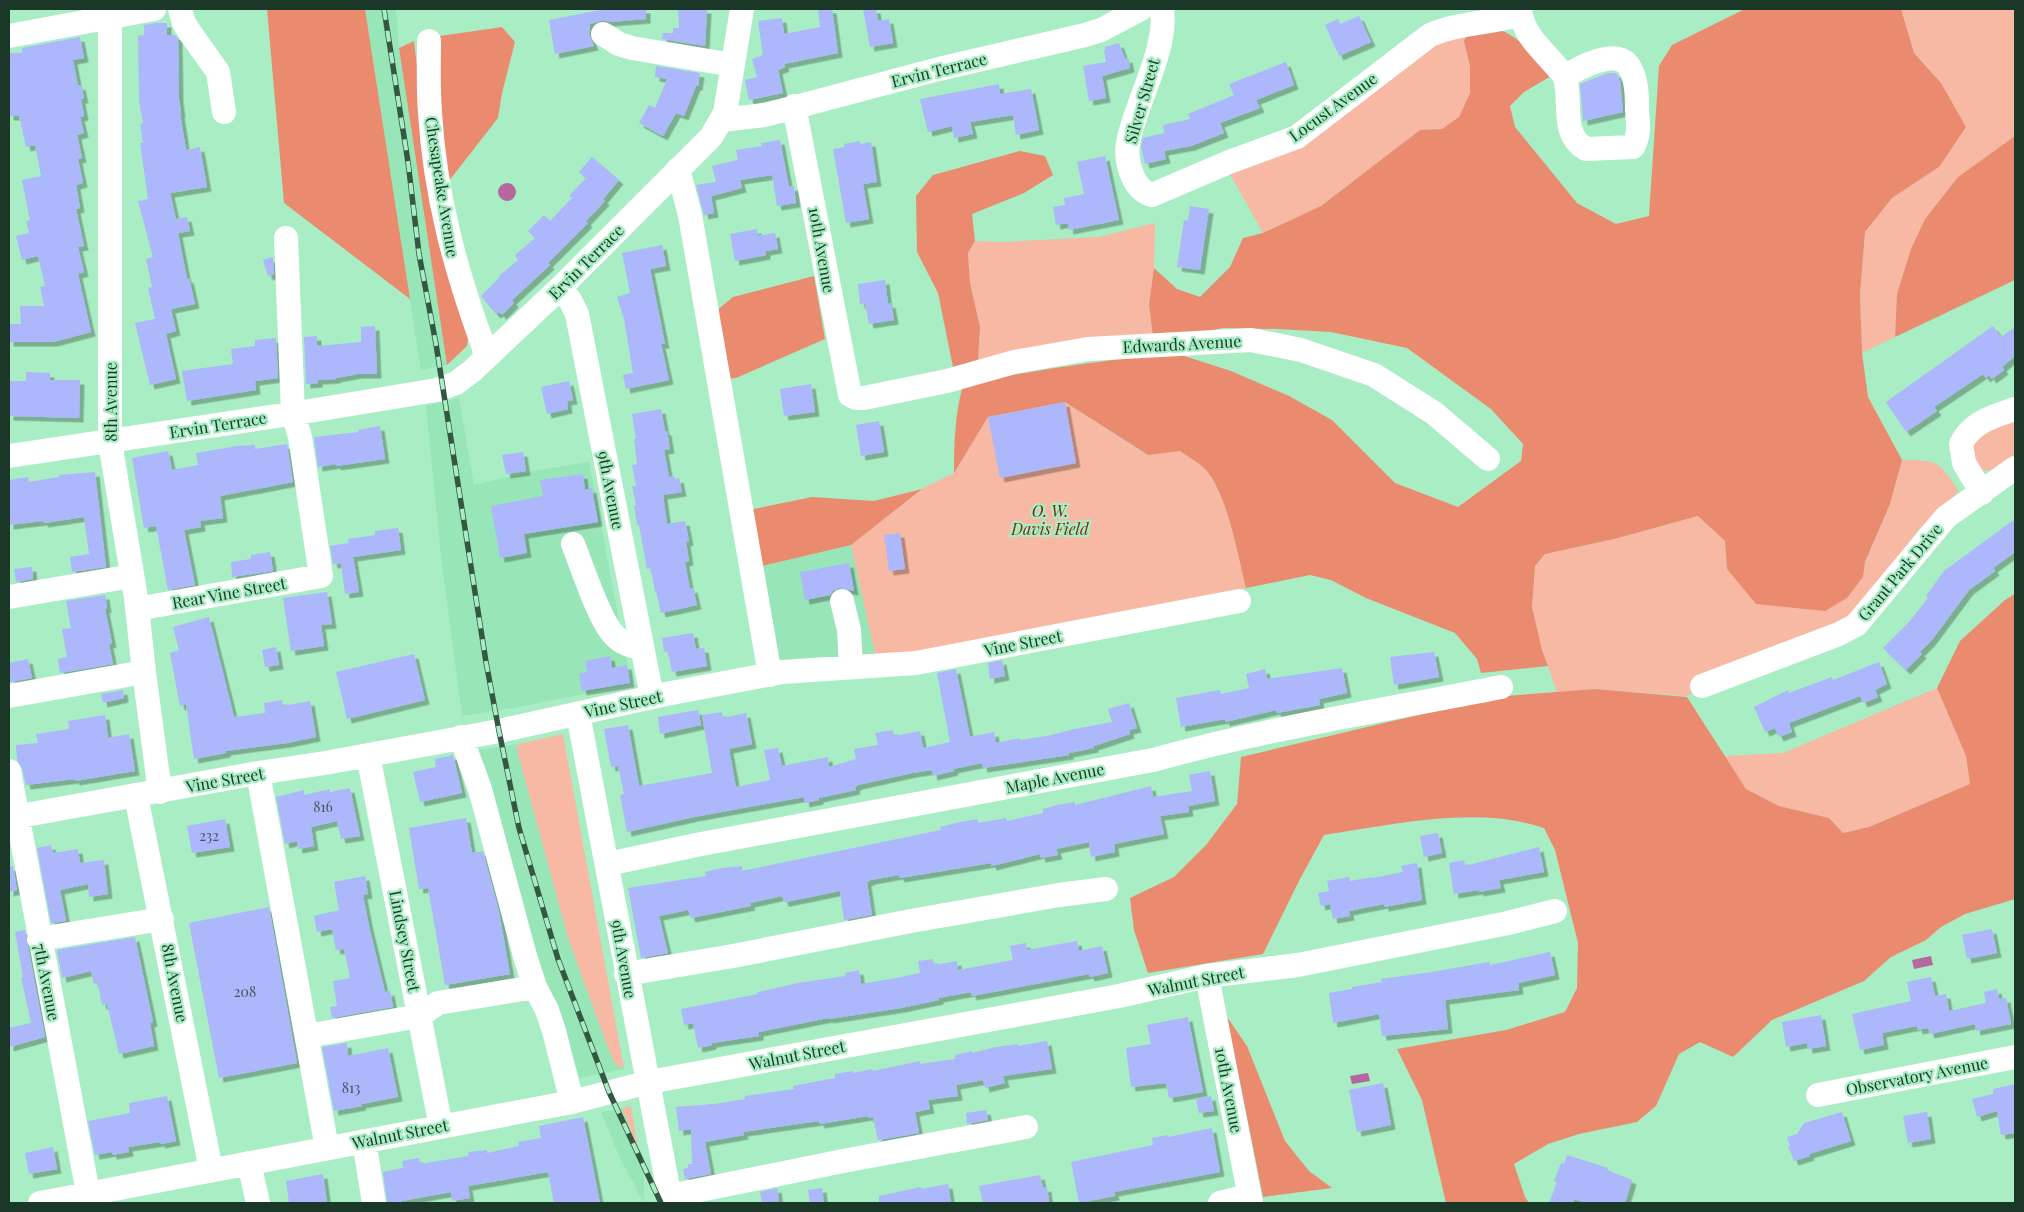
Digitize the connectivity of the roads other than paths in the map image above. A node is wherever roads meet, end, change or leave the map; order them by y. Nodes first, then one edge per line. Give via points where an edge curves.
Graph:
1 (154, 9) edge
2 (180, 9) edge
3 (742, 9) edge
4 (1141, 9) edge
5 (1162, 9) edge
6 (1520, 11) edge
7 (111, 12) edge
8 (603, 34) dead end
9 (9, 36) edge
10 (429, 41) dead end
11 (733, 65) junction
12 (1565, 77) dead end
13 (794, 106) junction
14 (224, 112) dead end
15 (722, 120) junction
16 (678, 169) junction
17 (1142, 191) joint
18 (286, 238) dead end
19 (559, 289) junction
20 (486, 358) junction
21 (850, 394) joint
22 (2015, 408) edge
23 (293, 413) junction
24 (110, 442) junction
25 (9, 456) edge
26 (1488, 459) dead end
27 (2015, 468) edge
28 (1982, 493) junction
29 (573, 544) dead end
30 (132, 576) junction
31 (9, 597) edge
32 (842, 601) dead end
33 (1239, 601) dead end
34 (137, 609) junction
35 (642, 648) junction
36 (851, 667) junction
37 (144, 672) junction
38 (770, 674) junction
39 (1702, 686) dead end
40 (1501, 688) dead end
41 (9, 696) edge
42 (652, 697) junction
43 (578, 714) junction
44 (461, 737) junction
45 (368, 755) junction
46 (9, 771) edge
47 (258, 773) junction
48 (160, 792) junction
49 (136, 796) junction
50 (13, 818) edge
51 (608, 864) junction
52 (1106, 889) dead end
53 (1555, 910) dead end
54 (162, 919) junction
55 (39, 939) junction
56 (626, 974) junction
57 (1207, 976) junction
58 (535, 987) junction
59 (419, 1016) junction
60 (307, 1036) junction
61 (2015, 1057) edge
62 (649, 1082) junction
63 (1818, 1095) dead end
64 (572, 1102) junction
65 (441, 1127) junction
66 (1026, 1127) dead end
67 (364, 1141) junction
68 (327, 1148) junction
69 (249, 1163) junction
70 (209, 1170) junction
71 (88, 1193) junction
72 (127, 1195) edge
73 (670, 1200) edge
74 (1250, 1200) edge
75 (40, 1203) edge
76 (258, 1203) edge
77 (374, 1203) edge
78 (1220, 1203) edge

1 - 7 street
2 - 14 street via 190,34 218,72
3 - 11 street
4 - 13 street, Ervin Terrace via 1085,35
5 - 17 street, Silver Street via 1163,23 1157,48 1128,144 1128,164
6 - 12 street via 1529,35
6 - 17 street, Locust Avenue via 1507,19 1455,26 1430,35 1297,137 1158,193 1152,195
7 - 9 street
7 - 24 street, 8th Avenue
8 - 11 street via 632,48
10 - 20 street, Chesapeake Avenue via 430,112 444,216 455,266
11 - 15 street
13 - 15 street, Ervin Terrace via 738,120
13 - 21 street, 10th Avenue
15 - 16 street, Ervin Terrace via 711,137
16 - 19 street, Ervin Terrace
16 - 38 street via 690,215
18 - 23 street
19 - 20 street, Ervin Terrace
19 - 35 street, 9th Avenue via 577,314
20 - 23 street, Ervin Terrace via 456,383 437,390
21 - 26 street, Edwards Avenue via 864,398 1088,348 1251,340 1300,350 1374,376 1434,412
22 - 28 street via 1982,421 1972,428 1961,444 1964,463
23 - 24 street, Ervin Terrace
23 - 34 street, Rear Vine Street via 300,437 321,576
24 - 25 street, Ervin Terrace
24 - 30 street, 8th Avenue
27 - 28 street, Grant Park Drive
28 - 39 street, Grant Park Drive via 1946,517 1856,625
29 - 35 street via 613,635 626,644
30 - 31 street
30 - 34 street, 8th Avenue
32 - 36 street via 849,630
33 - 36 street, Vine Street via 916,663
34 - 37 street, 8th Avenue
35 - 42 street, 9th Avenue
36 - 38 street, Vine Street
37 - 41 street
37 - 48 street, 8th Avenue
38 - 42 street, Vine Street
40 - 51 street, Maple Avenue via 1315,721 1153,760
42 - 43 street, Vine Street
43 - 44 street, Vine Street
43 - 51 street, 9th Avenue
44 - 45 street, Vine Street
44 - 58 street via 480,789
45 - 47 street, Vine Street
45 - 59 street, Lindsey Street
46 - 50 street, 7th Avenue
47 - 48 street, Vine Street
47 - 60 street
48 - 49 street, Vine Street
49 - 50 street, Vine Street
49 - 54 street, 8th Avenue
50 - 55 street, 7th Avenue
51 - 56 street, 9th Avenue
52 - 56 street via 948,914
53 - 57 street, Walnut Street via 1508,924 1298,965
54 - 55 street
54 - 70 street, 8th Avenue via 210,1160
55 - 71 street, 7th Avenue
56 - 62 street, 9th Avenue
57 - 62 street, Walnut Street via 1119,996
57 - 74 street, 10th Avenue
58 - 59 street via 438,1003
58 - 64 street via 552,1024
59 - 60 street
59 - 65 street, Lindsey Street
60 - 68 street
61 - 63 street, Observatory Avenue
62 - 64 street, Walnut Street
62 - 73 street, 9th Avenue
64 - 65 street, Walnut Street
65 - 67 street, Walnut Street
66 - 73 street via 843,1161
67 - 68 street, Walnut Street
67 - 77 street
68 - 69 street, Walnut Street
69 - 70 street, Walnut Street
69 - 76 street
70 - 72 street, Walnut Street
71 - 72 street, Walnut Street
71 - 75 street, Walnut Street
74 - 78 street

